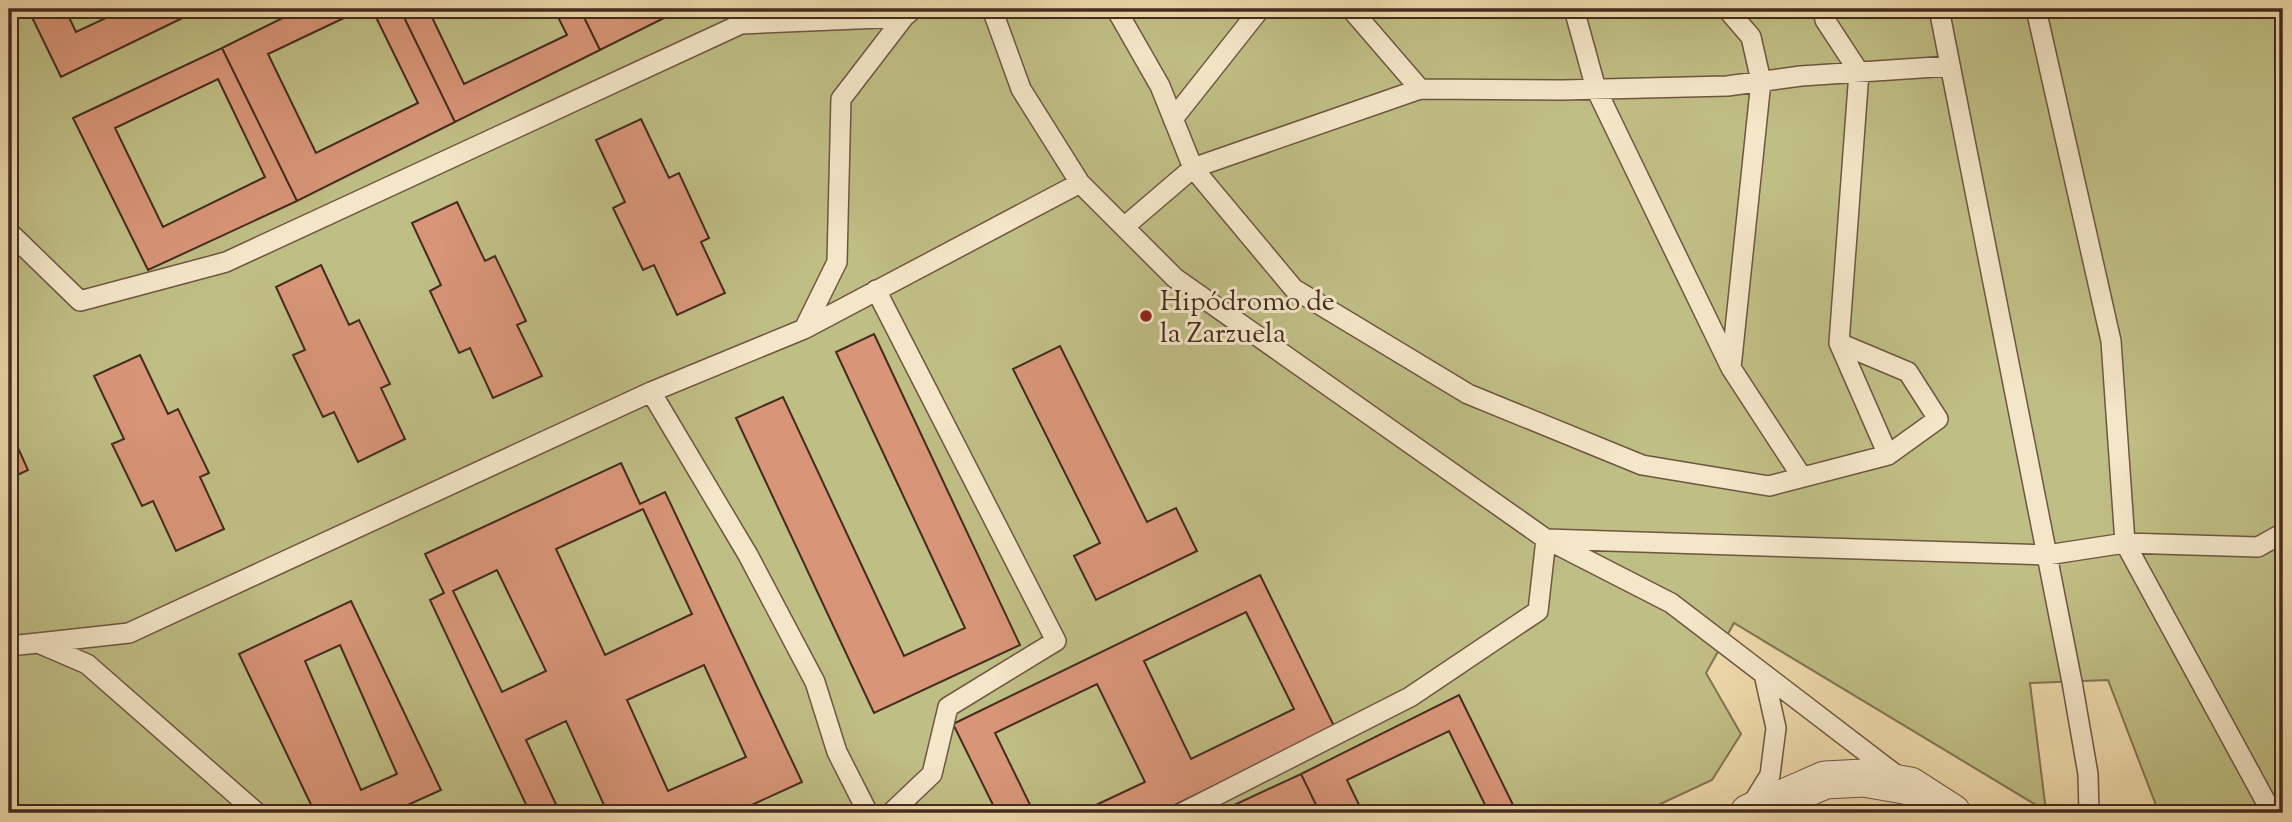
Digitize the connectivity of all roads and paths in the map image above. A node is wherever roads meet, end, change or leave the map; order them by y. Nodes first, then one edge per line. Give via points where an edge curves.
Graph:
1 (992, 9) edge
2 (1116, 9) edge
3 (1260, 9) edge
4 (1350, 9) edge
5 (1574, 9) edge
6 (1727, 9) edge
7 (1824, 9) edge
8 (1939, 9) edge
9 (2036, 9) edge
10 (909, 13) edge
11 (1950, 66) junction
12 (1859, 72) junction
13 (1761, 81) junction
14 (1420, 89) junction
15 (1596, 89) junction
16 (1174, 119) junction
17 (1194, 168) junction
18 (1080, 183) junction
19 (1124, 227) junction
20 (9, 232) edge
21 (876, 290) junction
22 (804, 329) junction
23 (1839, 343) junction
24 (1731, 368) junction
25 (651, 392) junction
26 (1888, 455) junction
27 (1802, 477) junction
28 (2283, 533) edge
29 (1546, 539) junction
30 (2283, 541) edge
31 (2125, 543) junction
32 (2258, 547) junction
33 (2047, 555) junction
34 (38, 643) junction
35 (9, 646) edge
36 (1764, 674) junction
37 (2088, 774) junction
38 (1910, 786) junction
39 (257, 813) edge
40 (867, 813) edge
41 (891, 813) edge
42 (1182, 813) edge
43 (1748, 813) edge
44 (1952, 813) edge
45 (2089, 813) edge
46 (2104, 813) edge
47 (2272, 813) edge

1 - 18 lane via 1021,89
2 - 16 lane
3 - 16 lane
4 - 14 lane
5 - 15 lane
6 - 13 lane via 1751,37
7 - 12 lane via 1825,20
8 - 11 lane
9 - 31 lane via 2111,341
10 - 20 lane via 741,24 226,262 80,301
10 - 22 lane via 841,99 837,262
11 - 12 lane
11 - 33 lane
12 - 13 lane
12 - 23 lane
13 - 15 lane
13 - 24 lane
14 - 15 lane
14 - 17 lane
15 - 24 lane
16 - 17 lane
17 - 19 lane
17 - 27 lane via 1294,289 1468,394 1642,465 1769,486
18 - 19 lane
18 - 21 lane
19 - 29 lane via 1175,278
21 - 22 lane
21 - 41 lane via 1056,640 948,706 932,774
22 - 25 lane
23 - 26 lane
23 - 26 lane via 1908,372 1938,419
24 - 27 lane
25 - 34 lane via 129,633
25 - 40 lane via 748,555 815,681 837,752
26 - 27 lane
28 - 32 lane
29 - 33 lane
29 - 36 lane via 1671,603
29 - 42 lane via 1538,611 1410,697
30 - 32 lane
31 - 32 lane
31 - 33 lane
31 - 47 lane
33 - 37 lane
34 - 35 lane
34 - 39 lane via 87,664
36 - 38 lane
36 - 43 lane via 1776,728 1770,775
37 - 45 lane
37 - 46 lane
38 - 43 street via 1864,778 1825,780
38 - 44 street

